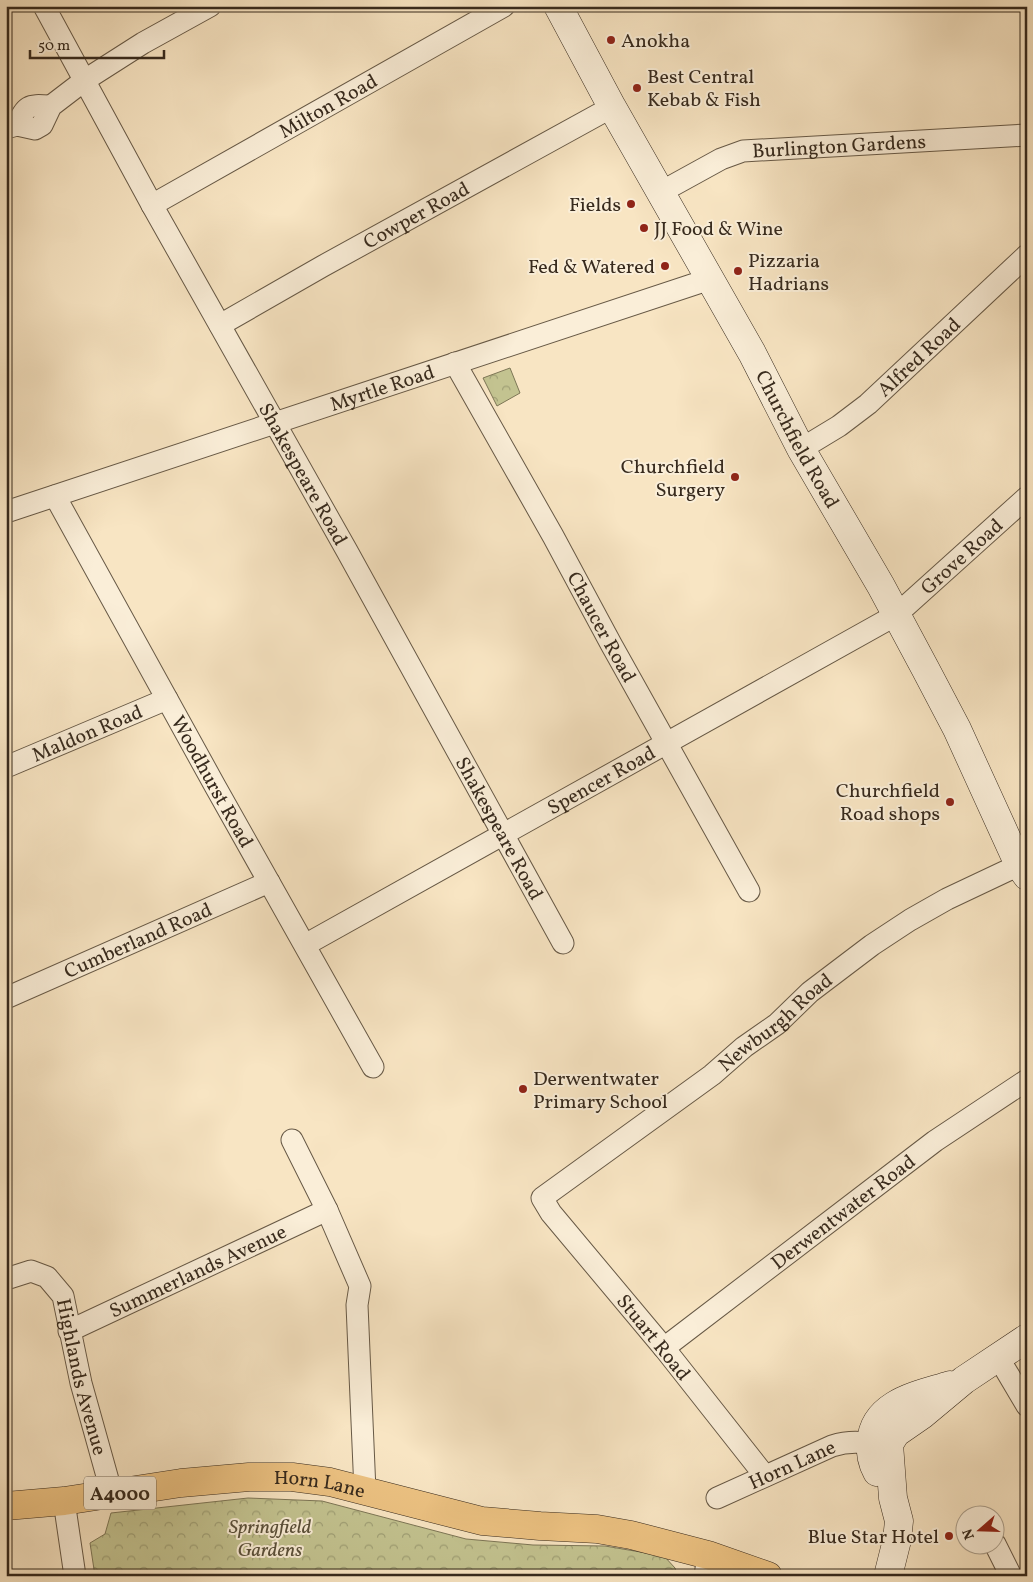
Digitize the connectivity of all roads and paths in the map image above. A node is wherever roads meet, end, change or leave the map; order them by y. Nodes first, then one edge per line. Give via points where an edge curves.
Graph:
1 (44, 6) edge
2 (210, 6) edge
3 (504, 6) edge
4 (558, 6) edge
5 (85, 80) junction
6 (612, 107) junction
7 (12, 127) edge
8 (1027, 135) edge
9 (661, 192) junction
10 (152, 206) junction
11 (1027, 255) edge
12 (710, 279) junction
13 (220, 325) junction
14 (455, 363) junction
15 (274, 423) junction
16 (801, 449) junction
17 (55, 496) junction
18 (1023, 509) edge
19 (6, 512) edge
20 (896, 615) junction
21 (167, 699) junction
22 (667, 743) junction
23 (6, 768) edge
24 (503, 834) junction
25 (1023, 871) edge
26 (269, 882) junction
27 (749, 891) dead end
28 (564, 943) dead end
29 (305, 945) junction
30 (6, 998) edge
31 (372, 1067) dead end
32 (1027, 1080) edge
33 (292, 1140) dead end
34 (542, 1198) joint
35 (327, 1210) junction
36 (6, 1280) edge
37 (69, 1331) junction
38 (1027, 1338) edge
39 (664, 1348) junction
40 (998, 1357) junction
41 (1027, 1406) edge
42 (880, 1444) junction
43 (765, 1476) junction
44 (365, 1491) junction
45 (112, 1494) junction
46 (717, 1498) dead end
47 (64, 1501) junction
48 (6, 1506) edge
49 (1000, 1554) edge
50 (706, 1566) edge
51 (75, 1576) edge
52 (768, 1576) edge
53 (888, 1576) edge
54 (1011, 1576) edge

1 - 5 street, Shakespeare Road
2 - 5 street
3 - 10 street, Milton Road
4 - 6 street, Churchfield Road
5 - 7 street via 51,106 33,105 25,110
5 - 10 street, Shakespeare Road
6 - 9 street, Churchfield Road
6 - 13 street, Cowper Road
8 - 9 street, Burlington Gardens via 743,151 721,158
9 - 12 street, Churchfield Road
10 - 13 street, Shakespeare Road
11 - 16 street, Alfred Road via 868,404
12 - 14 street, Myrtle Road
12 - 16 street, Churchfield Road
13 - 15 street, Shakespeare Road
14 - 15 street, Myrtle Road
14 - 22 street, Chaucer Road
15 - 17 street, Myrtle Road
15 - 24 street, Shakespeare Road
16 - 20 street, Churchfield Road
17 - 19 street, Myrtle Road
17 - 21 street, Woodhurst Road
18 - 20 street, Grove Road
20 - 22 street, Spencer Road
20 - 25 street, Churchfield Road via 957,729
21 - 23 street, Maldon Road
21 - 26 street, Woodhurst Road
22 - 24 street, Spencer Road
22 - 27 street, Chaucer Road
24 - 28 street, Shakespeare Road
24 - 29 street, Spencer Road
25 - 34 street, Newburgh Road via 947,900 872,945 810,992 712,1075
26 - 29 street, Woodhurst Road
26 - 30 street, Cumberland Road
29 - 31 street, Woodhurst Road
32 - 39 street, Derwentwater Road via 935,1141
33 - 35 street
34 - 39 street, Stuart Road
35 - 37 street, Summerlands Avenue
35 - 44 street via 360,1286 357,1305
36 - 37 street, Highlands Avenue via 31,1271 47,1278 63,1296
37 - 45 street, Highlands Avenue
38 - 40 street
39 - 43 street, Stuart Road
40 - 41 street
40 - 42 street
42 - 43 street, Horn Lane via 846,1442
42 - 53 street via 899,1521
43 - 46 street, Horn Lane
44 - 45 main road, Horn Lane / A4000 via 292,1477 249,1477
44 - 50 main road, Horn Lane / A4000 via 482,1521 597,1529 631,1535
45 - 47 main road, Horn Lane / A4000
47 - 48 main road, Horn Lane / A4000
47 - 51 street
49 - 54 street
50 - 52 main road, A4000

